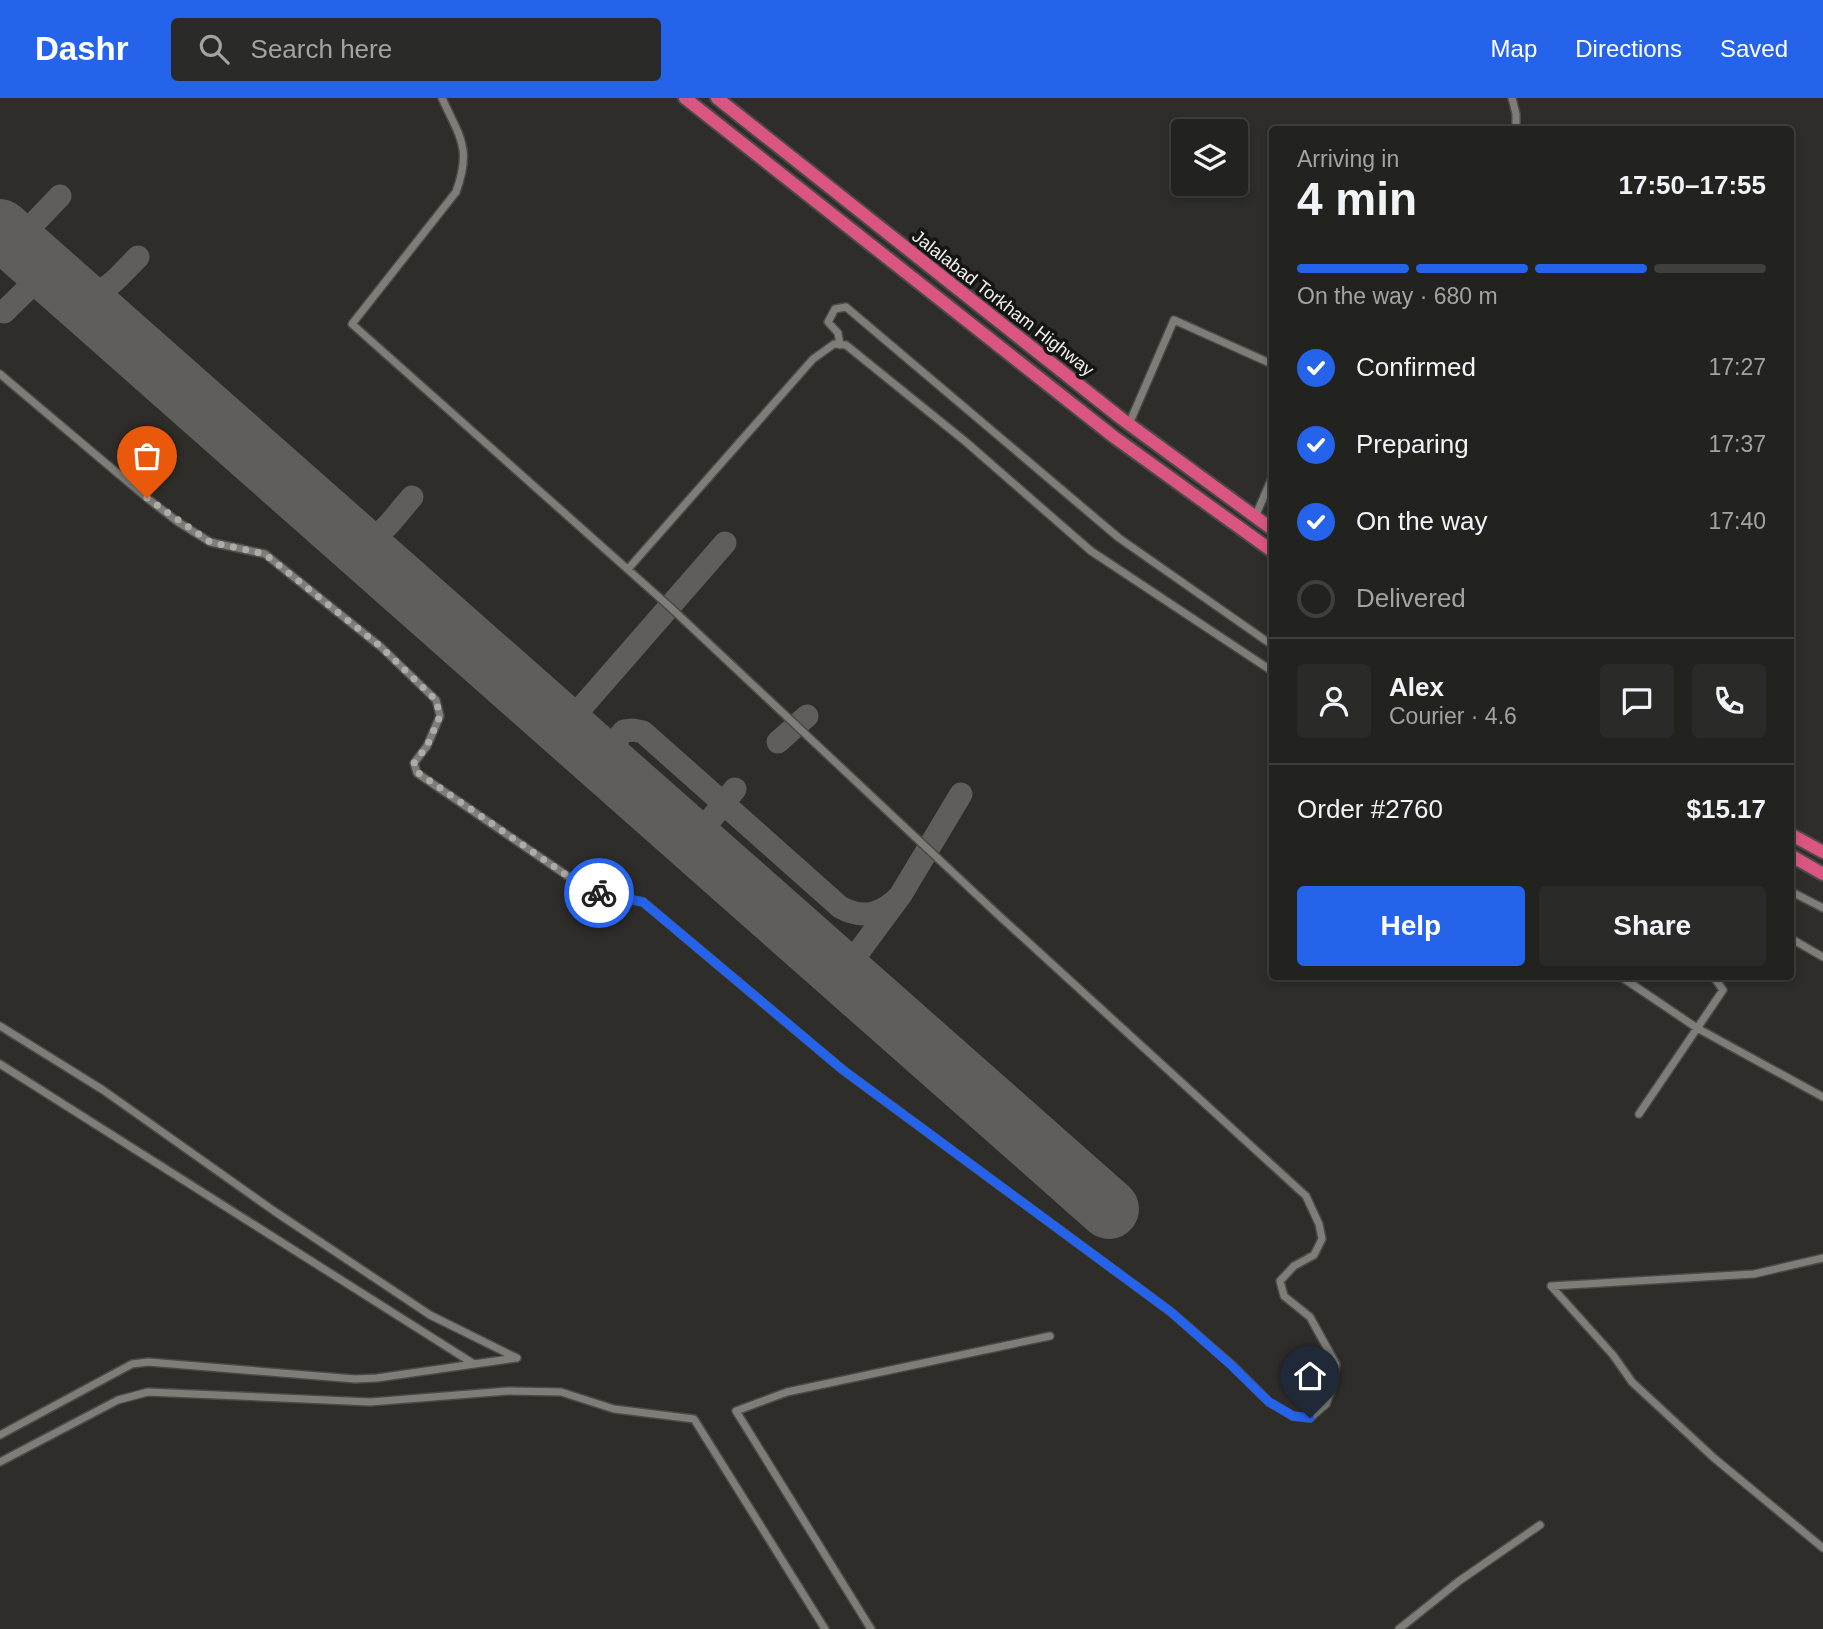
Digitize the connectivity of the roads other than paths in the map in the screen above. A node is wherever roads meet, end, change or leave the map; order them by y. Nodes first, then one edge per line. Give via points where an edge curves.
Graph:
1 (442, 98) edge
2 (685, 98) edge
3 (717, 98) edge
4 (1512, 98) edge
5 (1516, 126) edge
6 (840, 345) junction
7 (1269, 363) edge
8 (0, 374) edge
9 (1129, 424) junction
10 (1269, 485) edge
11 (1255, 517) junction
12 (1269, 527) edge
13 (1269, 549) edge
14 (628, 569) junction
15 (1269, 643) edge
16 (1269, 669) edge
17 (1794, 836) edge
18 (1823, 852) edge
19 (1794, 857) edge
20 (1823, 874) edge
21 (1794, 893) edge
22 (1823, 908) edge
23 (1794, 940) edge
24 (1823, 957) edge
25 (1626, 980) edge
26 (1716, 980) edge
27 (0, 1026) edge
28 (1697, 1028) junction
29 (0, 1064) edge
30 (1823, 1097) edge
31 (1639, 1114) dead end
32 (1823, 1258) edge
33 (1050, 1336) dead end
34 (474, 1364) junction
35 (0, 1435) edge
36 (0, 1462) edge
37 (1540, 1525) dead end
38 (1823, 1548) edge
39 (825, 1629) edge
40 (871, 1629) edge
41 (1399, 1629) edge

1 - 14 street via 464,148 464,169 456,192 352,324
2 - 13 highway via 1114,437
3 - 9 highway, Jalalabad Torkham Highway
4 - 5 street
6 - 14 street via 834,344 813,359
6 - 15 street via 838,333 828,322 835,309 846,307 1119,538
6 - 16 street via 874,366 1091,551
7 - 9 street via 1174,320
8 - 14 street via 178,522 210,542 265,554 381,647 436,700 440,716 414,763 417,772 591,892 643,902 843,1070 1171,1312 1269,1402 1293,1416 1310,1418 1326,1404 1336,1364 1310,1317 1284,1296 1280,1282 1294,1266 1314,1255 1322,1239 1306,1196
9 - 11 highway, Jalalabad Torkham Highway
10 - 11 street
11 - 12 highway, Jalalabad Torkham Highway
17 - 18 highway
19 - 20 highway
21 - 22 street
23 - 24 street
25 - 28 street
26 - 28 street via 1723,990
27 - 34 street via 103,1090 430,1315 517,1358
28 - 30 street
28 - 31 street
29 - 34 street
32 - 38 street via 1754,1274 1551,1286 1642,1391 1723,1466
33 - 40 street via 787,1392 736,1411
34 - 35 street via 377,1378 132,1364
36 - 39 street via 118,1400 148,1392 370,1402 508,1391 561,1392 614,1409 694,1419
37 - 41 street

